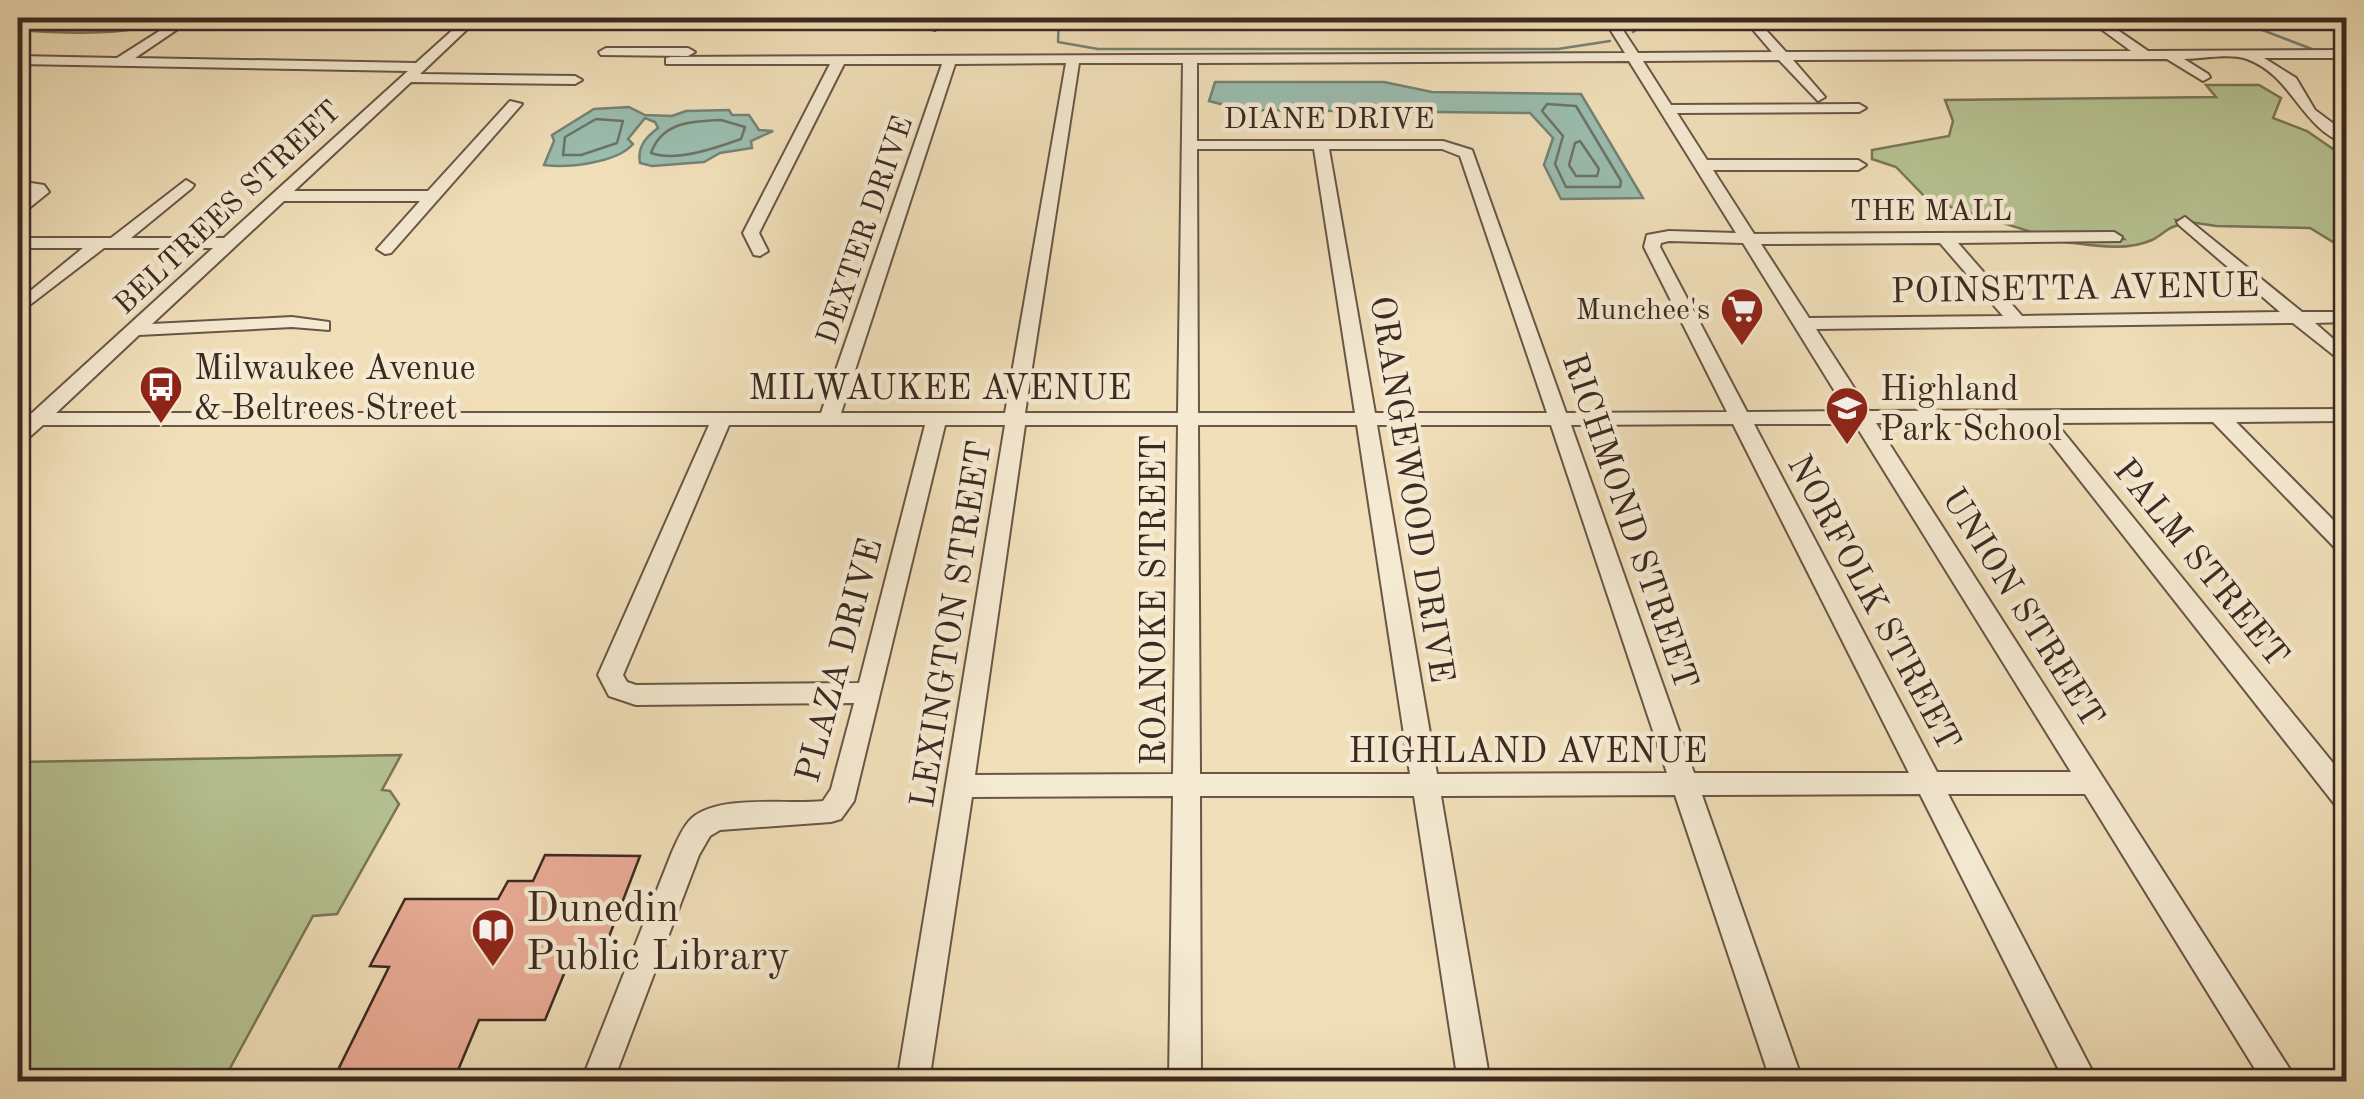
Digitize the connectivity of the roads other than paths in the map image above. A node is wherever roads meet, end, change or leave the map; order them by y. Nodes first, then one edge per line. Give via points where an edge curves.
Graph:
1 (188, 18) edge
2 (472, 18) edge
3 (614, 18) edge
4 (1609, 18) edge
5 (1749, 18) edge
6 (2092, 18) edge
7 (2329, 18) edge
8 (859, 25) edge
9 (2346, 28) edge
10 (606, 52) dead end
11 (2249, 54) junction
12 (2341, 54) edge
13 (2145, 55) junction
14 (2170, 55) junction
15 (1783, 56) junction
16 (1634, 57) junction
17 (950, 59) junction
18 (1073, 59) junction
19 (1190, 59) junction
20 (18, 60) edge
21 (874, 60) junction
22 (121, 61) junction
23 (671, 61) dead end
24 (838, 62) junction
25 (413, 72) junction
26 (2203, 77) dead end
27 (574, 80) dead end
28 (1818, 97) dead end
29 (515, 104) dead end
30 (1859, 108) dead end
31 (1666, 109) junction
32 (2346, 140) edge
33 (1321, 145) junction
34 (1189, 146) junction
35 (1467, 153) joint
36 (1702, 165) junction
37 (1858, 165) dead end
38 (186, 185) dead end
39 (18, 186) edge
40 (279, 196) junction
41 (433, 196) junction
42 (18, 212) edge
43 (2185, 222) dead end
44 (2114, 236) dead end
45 (1748, 238) junction
46 (1945, 238) junction
47 (18, 243) edge
48 (108, 243) junction
49 (228, 243) junction
50 (386, 249) dead end
51 (760, 251) dead end
52 (18, 309) edge
53 (2295, 316) junction
54 (2346, 317) edge
55 (2018, 322) junction
56 (1804, 324) junction
57 (323, 326) dead end
58 (133, 330) junction
59 (2346, 359) edge
60 (2346, 415) edge
61 (1739, 416) junction
62 (2220, 416) junction
63 (1863, 417) junction
64 (2041, 417) junction
65 (27, 419) edge
66 (722, 419) junction
67 (829, 419) junction
68 (1016, 419) junction
69 (1188, 419) junction
70 (936, 420) junction
71 (1367, 420) junction
72 (1559, 420) junction
73 (18, 436) edge
74 (2346, 546) edge
75 (869, 693) junction
76 (2094, 783) junction
77 (1931, 784) junction
78 (1686, 785) junction
79 (962, 786) junction
80 (1188, 786) junction
81 (1427, 786) junction
82 (2346, 798) edge
83 (597, 1082) edge
84 (913, 1082) edge
85 (1184, 1082) edge
86 (1474, 1082) edge
87 (1787, 1082) edge
88 (2082, 1082) edge
89 (2282, 1082) edge

1 - 22 street
2 - 25 street, BELTREES STREET
3 - 8 street via 627,24
4 - 16 street, UNION STREET
5 - 15 street
6 - 13 street
7 - 9 street
10 - 21 street via 866,53
11 - 12 street
11 - 14 street
11 - 32 street via 2291,81 2309,114
13 - 14 street
13 - 15 street
14 - 26 street
15 - 16 street
15 - 28 street
16 - 19 street
16 - 31 street, UNION STREET
17 - 18 street
17 - 21 street
17 - 67 street, DEXTER DRIVE
18 - 19 street
18 - 68 street, LEXINGTON STREET
19 - 34 street, ROANOKE STREET
20 - 22 street
21 - 24 street
22 - 25 street
23 - 24 street
24 - 51 street via 752,233
25 - 27 street
25 - 40 street, BELTREES STREET
29 - 41 street
30 - 31 street
31 - 36 street, UNION STREET
33 - 34 street, DIANE DRIVE
33 - 35 street, DIANE DRIVE via 1443,145
33 - 71 street, ORANGEWOOD DRIVE
34 - 69 street, ROANOKE STREET
35 - 72 street, RICHMOND STREET
36 - 37 street
36 - 45 street, UNION STREET
38 - 48 street
39 - 42 street via 41,192
40 - 41 street
40 - 49 street, BELTREES STREET
41 - 50 street
43 - 53 street
44 - 46 street, THE MALL
45 - 46 street, THE MALL
45 - 56 street, UNION STREET
45 - 61 street, NORFOLK STREET via 1669,236 1653,239 1652,247
46 - 55 street
47 - 48 street
48 - 49 street
48 - 52 street
49 - 58 street, BELTREES STREET
53 - 54 street, POINSETTA AVENUE
53 - 55 street, POINSETTA AVENUE
53 - 59 street
55 - 56 street, POINSETTA AVENUE
56 - 63 street, UNION STREET
57 - 58 street
58 - 65 street, BELTREES STREET
60 - 62 street, MILWAUKEE AVENUE
61 - 63 street, MILWAUKEE AVENUE
61 - 72 street, MILWAUKEE AVENUE
61 - 77 street, NORFOLK STREET
62 - 64 street, MILWAUKEE AVENUE
62 - 74 street
63 - 64 street, MILWAUKEE AVENUE
63 - 76 street, UNION STREET
64 - 82 street, PALM STREET
65 - 66 street, MILWAUKEE AVENUE
65 - 73 street, BELTREES STREET
66 - 67 street, MILWAUKEE AVENUE
66 - 75 street via 610,675 618,689 636,695
67 - 70 street, MILWAUKEE AVENUE
68 - 69 street, MILWAUKEE AVENUE
68 - 70 street, MILWAUKEE AVENUE
68 - 79 street, LEXINGTON STREET
69 - 71 street, MILWAUKEE AVENUE
69 - 80 street, ROANOKE STREET
70 - 75 street, PLAZA DRIVE
71 - 72 street, MILWAUKEE AVENUE
71 - 81 street, ORANGEWOOD DRIVE
72 - 78 street, RICHMOND STREET
75 - 83 street, PLAZA DRIVE via 844,793 832,811 719,817 702,826
76 - 77 street, HIGHLAND AVENUE
76 - 89 street, UNION STREET
77 - 78 street, HIGHLAND AVENUE
77 - 88 street, NORFOLK STREET
78 - 81 street, HIGHLAND AVENUE
78 - 87 street, RICHMOND STREET
79 - 80 street, HIGHLAND AVENUE
79 - 84 street, LEXINGTON STREET
80 - 81 street, HIGHLAND AVENUE
80 - 85 street, ROANOKE STREET
81 - 86 street, ORANGEWOOD DRIVE

